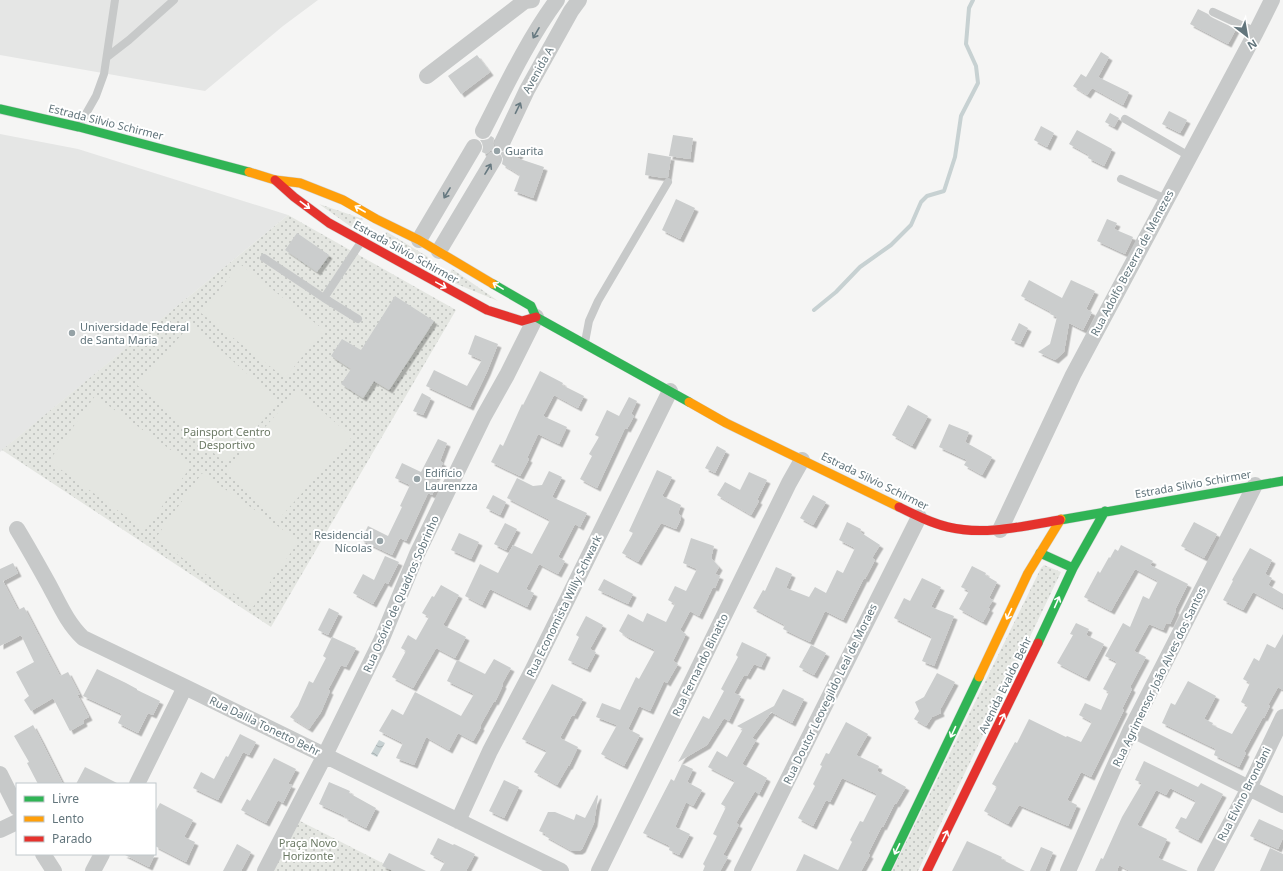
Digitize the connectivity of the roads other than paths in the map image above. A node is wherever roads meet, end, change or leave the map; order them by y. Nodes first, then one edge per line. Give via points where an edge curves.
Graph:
1 (115, 0) edge
2 (174, 0) edge
3 (532, 0) edge
4 (579, 0) edge
5 (1272, 0) edge
6 (551, 2) edge
7 (1213, 12) dead end
8 (1256, 32) junction
9 (107, 57) junction
10 (427, 76) dead end
11 (0, 109) edge
12 (490, 116) junction
13 (1125, 119) dead end
14 (510, 126) junction
15 (78, 127) junction
16 (483, 131) dead end
17 (502, 143) dead end
18 (474, 147) dead end
19 (1190, 156) junction
20 (494, 159) dead end
21 (458, 175) junction
22 (1120, 179) dead end
23 (275, 180) junction
24 (668, 182) dead end
25 (478, 186) junction
26 (1166, 199) junction
27 (376, 219) junction
28 (365, 234) junction
29 (419, 240) junction
30 (264, 258) dead end
31 (435, 260) junction
32 (425, 276) junction
33 (324, 298) junction
34 (536, 317) junction
35 (358, 319) dead end
36 (584, 344) junction
37 (670, 391) junction
38 (802, 460) junction
39 (1283, 481) edge
40 (1255, 485) junction
41 (1105, 511) junction
42 (918, 517) junction
43 (1061, 519) junction
44 (17, 529) dead end
45 (1000, 530) junction
46 (1040, 553) junction
47 (1072, 568) junction
48 (185, 687) junction
49 (1283, 717) edge
50 (1131, 729) junction
51 (325, 755) junction
52 (0, 774) edge
53 (137, 783) edge
54 (1249, 788) junction
55 (1283, 805) edge
56 (16, 806) edge
57 (458, 821) junction
58 (16, 822) edge
59 (0, 830) edge
60 (44, 855) edge
61 (101, 855) edge
62 (54, 871) edge
63 (93, 871) edge
64 (265, 871) edge
65 (561, 871) edge
66 (599, 871) edge
67 (742, 871) edge
68 (886, 871) edge
69 (928, 871) edge
70 (1068, 871) edge
71 (1205, 871) edge

1 - 9 lane
2 - 9 lane
3 - 10 street via 525,1
14 -> 4 street, Avenida A via 527,90
5 - 8 street, Rua Adolfo Bezerra de Menezes
6 -> 12 street, Avenida A
7 - 8 lane
8 - 19 street, Rua Adolfo Bezerra de Menezes
9 - 15 lane via 96,96
11 - 15 street, Estrada Silvio Schirmer
12 - 14 street
12 - 16 street, Avenida A
13 - 19 lane
14 - 17 street, Avenida A
15 - 23 street, Estrada Silvio Schirmer
18 - 21 street
19 - 26 street, Rua Adolfo Bezerra de Menezes
25 -> 20 street
21 - 25 street
21 -> 29 street
22 - 26 lane
27 -> 23 street, Estrada Silvio Schirmer via 343,200 300,183
23 -> 28 street, Estrada Silvio Schirmer via 329,223
24 - 36 lane via 598,301 589,321
25 - 31 street
26 - 45 street, Rua Adolfo Bezerra de Menezes via 1073,375
27 - 28 street
27 - 29 street, Estrada Silvio Schirmer
28 - 32 street, Estrada Silvio Schirmer
28 - 33 lane
29 - 31 street, Estrada Silvio Schirmer
30 - 33 lane
31 - 32 street
34 -> 31 street, Estrada Silvio Schirmer via 531,306
32 -> 34 street, Estrada Silvio Schirmer via 487,310 522,321
33 - 35 lane
34 - 36 street, Estrada Silvio Schirmer
34 - 51 street, Rua Osório de Quadros Sobrinho via 484,416 417,554 381,641
36 - 37 street, Estrada Silvio Schirmer
37 - 38 street, Estrada Silvio Schirmer via 726,423
37 - 57 street, Rua Economista Willy Schwark via 531,674 490,751
38 - 42 street, Estrada Silvio Schirmer
38 - 66 street, Rua Fernando Binatto
39 - 40 street, Estrada Silvio Schirmer
40 - 41 street, Estrada Silvio Schirmer
40 - 50 street, Rua Agrimensor João Alves dos Santos
41 - 43 street, Estrada Silvio Schirmer
41 - 47 street, Avenida Evaldo Behr
42 - 45 street, Estrada Silvio Schirmer via 948,527 979,531
42 - 67 street, Rua Doutor Leovegildo Leal de Moraes
43 - 45 street, Estrada Silvio Schirmer
43 - 46 street
44 - 48 street, Rua Dalila Tonetto Behr via 68,621 83,638
46 - 47 street
46 -> 68 street via 1028,573
69 -> 47 street, Avenida Evaldo Behr
48 - 51 street, Rua Dalila Tonetto Behr
48 - 53 street
49 - 54 street, Rua Elvino Brondani
50 - 54 street
50 - 70 street, Rua Agrimensor João Alves dos Santos
51 - 57 street, Rua Dalila Tonetto Behr
51 - 64 street, Rua Osório de Quadros Sobrinho
52 - 56 street
54 - 55 street
54 - 71 street, Rua Elvino Brondani
57 - 65 street, Rua Dalila Tonetto Behr
58 - 59 street
60 - 62 street
61 - 63 street

